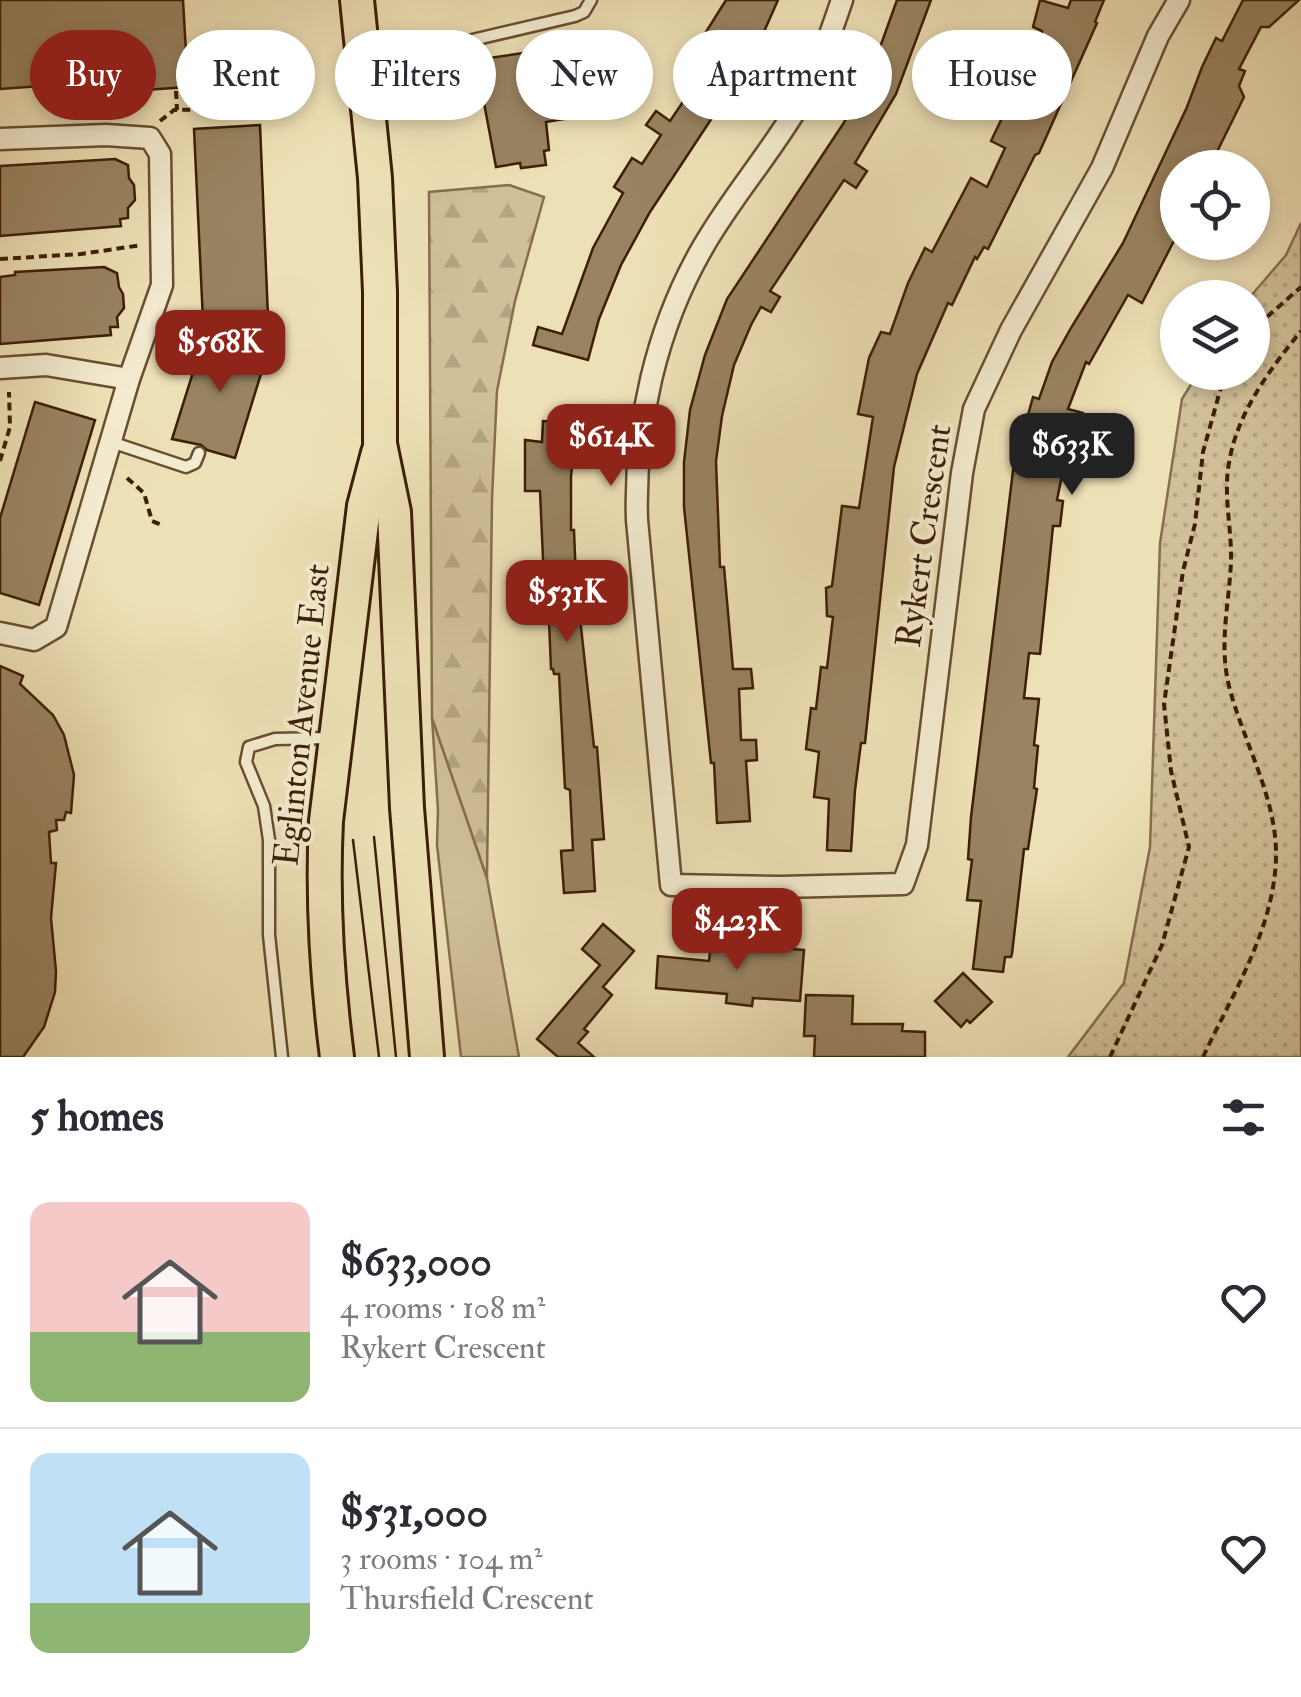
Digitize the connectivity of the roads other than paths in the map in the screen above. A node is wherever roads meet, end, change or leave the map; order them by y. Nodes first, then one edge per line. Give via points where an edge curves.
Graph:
1 (357, 0) edge
2 (591, 0) edge
3 (842, 0) edge
4 (1179, 0) edge
5 (360, 30) edge
6 (496, 35) edge
7 (368, 120) edge
8 (0, 139) edge
9 (0, 368) edge
10 (130, 380) junction
11 (111, 442) junction
12 (380, 444) junction
13 (199, 453) dead end
14 (0, 633) edge
15 (336, 738) junction
16 (282, 1057) edge
17 (337, 1057) edge
18 (427, 1057) edge

1 - 5 main road, Eglinton Avenue East
2 - 6 lane via 576,16
3 - 4 street, Rykert Crescent via 800,104 703,247 663,328 635,471 670,885 903,884 917,845 974,409 1010,330 1102,168
7 - 12 main road, Eglinton Avenue East
8 - 10 street via 150,138 160,154 162,285
9 - 10 street via 46,365
10 - 11 street
11 - 13 lane via 186,467
11 - 14 street via 56,627 34,640
12 - 15 main road, Eglinton Avenue East via 364,506
12 - 18 main road, Eglinton Avenue East via 394,512 409,847
15 - 16 lane via 261,742 249,747 246,762 269,840 269,935
15 - 17 main road, Eglinton Avenue East via 323,873

